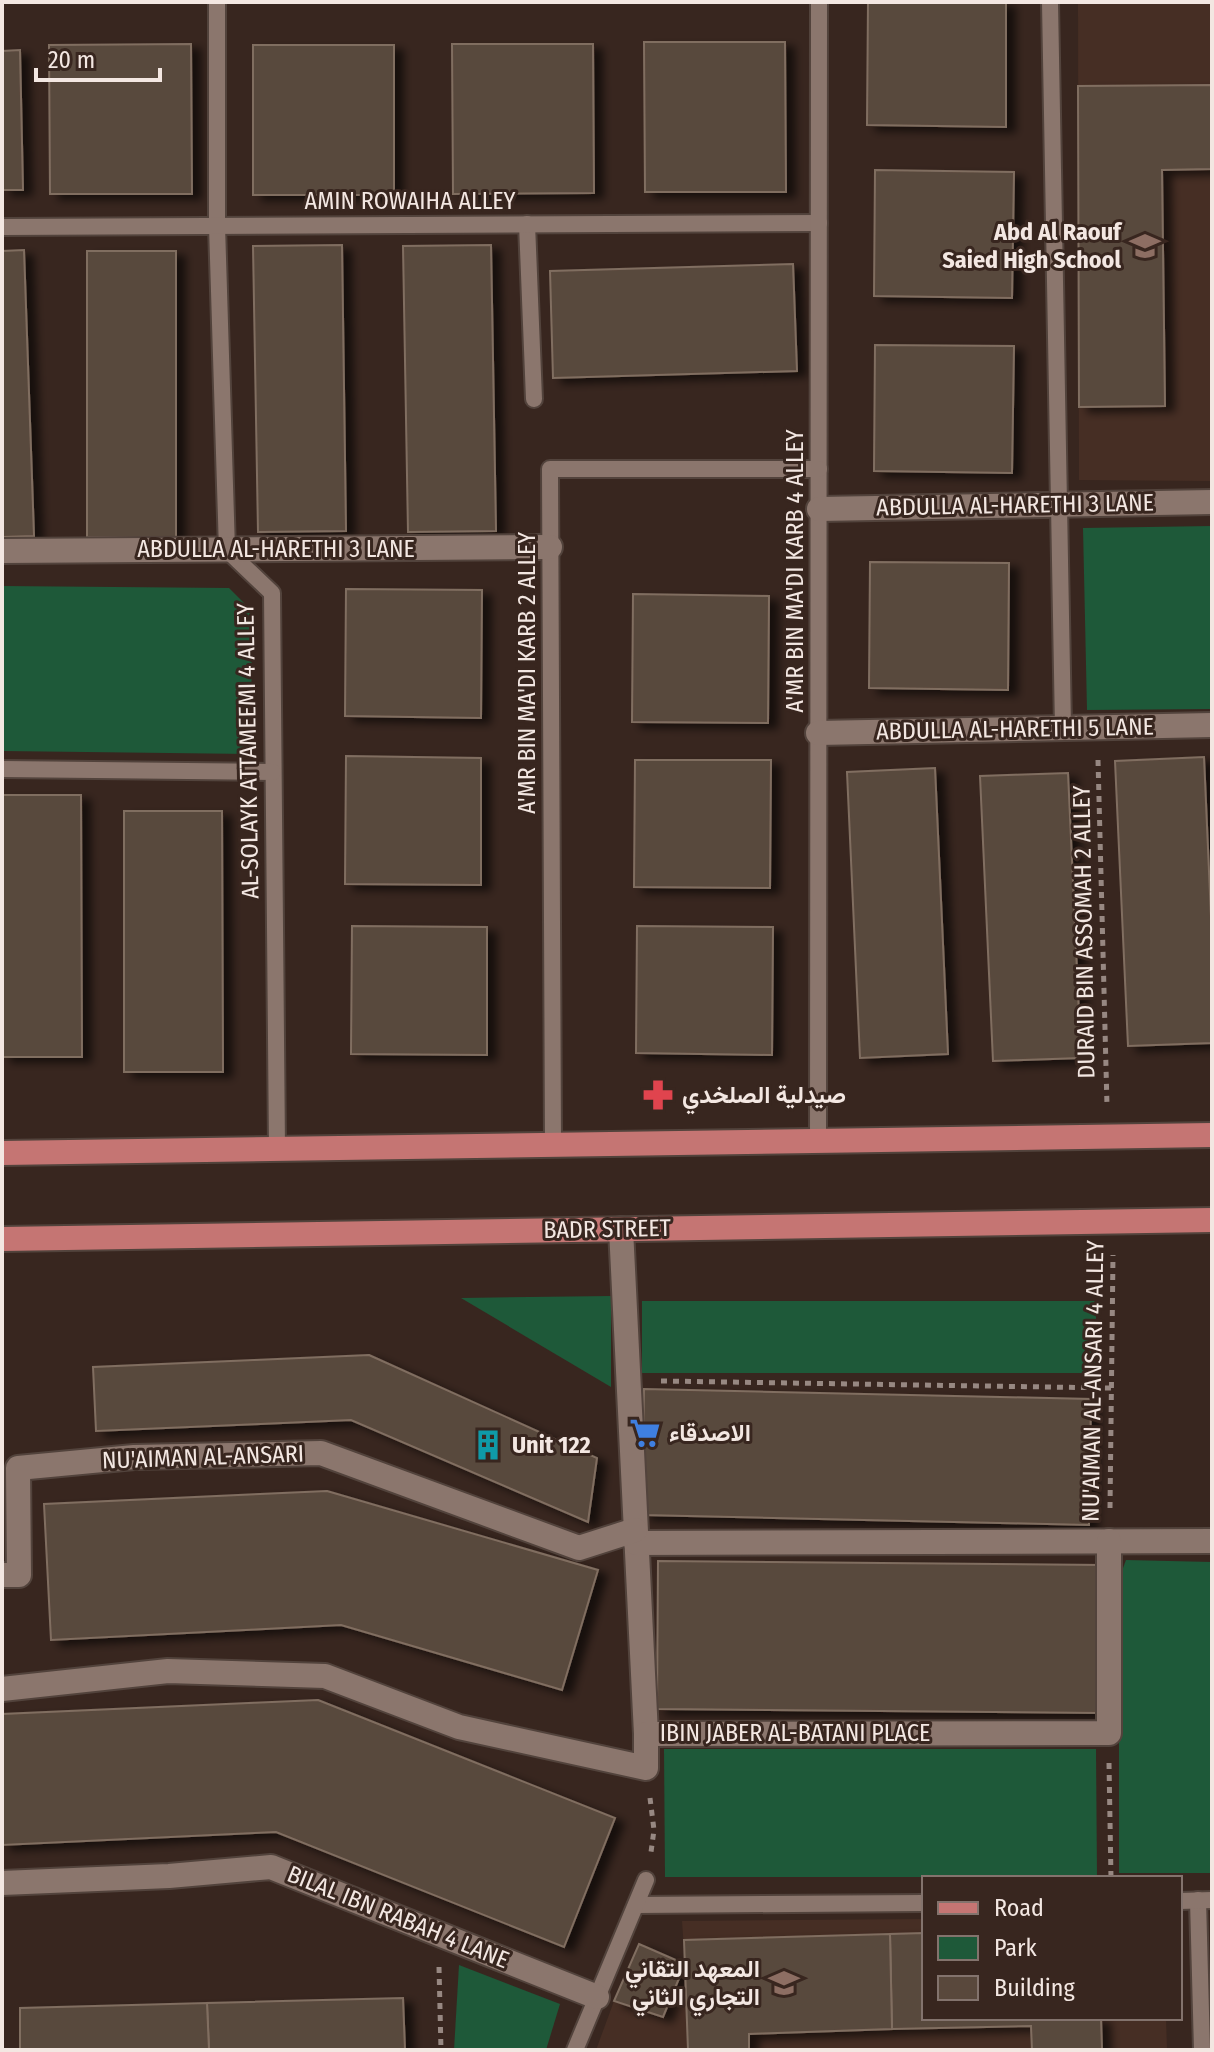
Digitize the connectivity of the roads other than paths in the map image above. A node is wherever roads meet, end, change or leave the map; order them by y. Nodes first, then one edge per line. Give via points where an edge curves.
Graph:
1 (217, 2) edge
2 (819, 2) edge
3 (1050, 2) edge
4 (819, 223) junction
5 (527, 224) junction
6 (217, 226) junction
7 (2, 227) edge
8 (534, 399) dead end
9 (819, 469) junction
10 (1212, 502) edge
11 (1058, 505) junction
12 (819, 509) junction
13 (550, 547) junction
14 (227, 550) junction
15 (2, 551) edge
16 (1212, 725) edge
17 (1063, 728) junction
18 (818, 733) junction
19 (2, 769) edge
20 (273, 772) junction
21 (1212, 1135) edge
22 (818, 1141) junction
23 (553, 1145) junction
24 (277, 1149) junction
25 (2, 1153) edge
26 (1212, 1220) edge
27 (621, 1229) junction
28 (2, 1239) edge
29 (636, 1537) junction
30 (1109, 1541) junction
31 (1212, 1541) edge
32 (2, 1575) edge
33 (2, 1689) edge
34 (646, 1734) junction
35 (646, 1880) road end
36 (2, 1883) edge
37 (1205, 1900) edge
38 (1182, 1901) edge
39 (922, 1903) edge
40 (636, 1905) junction
41 (597, 1997) junction
42 (575, 2050) edge
43 (1202, 2050) edge

1 - 6 lane
2 - 4 lane, A'MR BIN MA'DI KARB 4 ALLEY
3 - 11 lane
4 - 5 lane, AMIN ROWAIHA ALLEY
4 - 9 lane, A'MR BIN MA'DI KARB 4 ALLEY
5 - 6 lane, AMIN ROWAIHA ALLEY
5 - 8 lane
6 - 7 lane, AMIN ROWAIHA ALLEY
6 - 14 lane
9 - 12 lane, A'MR BIN MA'DI KARB 4 ALLEY
9 - 13 lane, A'MR BIN MA'DI KARB 2 ALLEY via 550,469
10 - 11 street, ABDULLA AL-HARETHI 3 LANE
11 - 12 street, ABDULLA AL-HARETHI 3 LANE
11 - 17 lane
12 - 18 lane, A'MR BIN MA'DI KARB 4 ALLEY
13 - 14 street, ABDULLA AL-HARETHI 3 LANE
13 - 23 lane, A'MR BIN MA'DI KARB 2 ALLEY
14 - 15 street, ABDULLA AL-HARETHI 3 LANE
14 - 20 lane, AL-SOLAYK ATTAMEEMI 4 ALLEY via 272,593
16 - 17 street, ABDULLA AL-HARETHI 5 LANE
17 - 18 street, ABDULLA AL-HARETHI 5 LANE
18 - 22 lane, A'MR BIN MA'DI KARB 4 ALLEY
19 - 20 lane
20 - 24 lane, AL-SOLAYK ATTAMEEMI 4 ALLEY
21 - 22 main road
22 - 23 main road
23 - 24 main road
24 - 25 main road
26 - 27 main road, BADR STREET
27 - 28 main road, BADR STREET
27 - 29 street
29 - 30 street
29 - 32 street, NU'AIMAN AL-ANSARI via 579,1548 321,1453 134,1457 18,1468 19,1575
29 - 34 street
30 - 31 street
30 - 34 street, IBIN JABER AL-BATANI PLACE via 1109,1733
33 - 34 street, IBIN JABER AL-BATANI PLACE via 168,1671 325,1676 459,1727 646,1768
35 - 40 lane
36 - 41 street, BILAL IBN RABAH 4 LANE via 271,1867
37 - 38 lane
37 - 43 lane
39 - 40 lane
40 - 41 lane
41 - 42 lane

